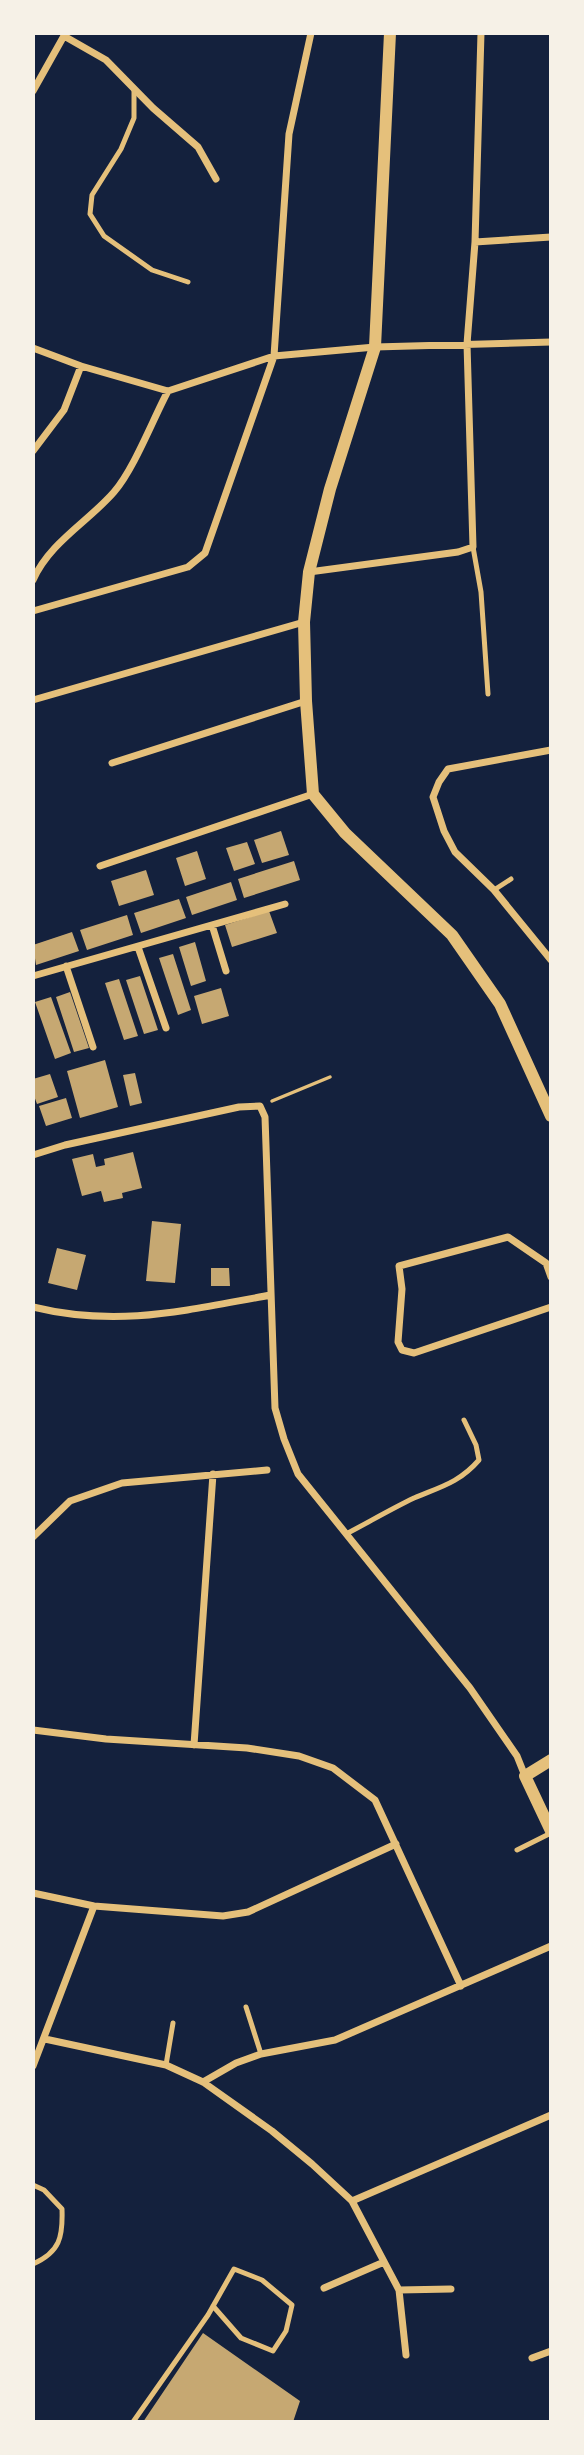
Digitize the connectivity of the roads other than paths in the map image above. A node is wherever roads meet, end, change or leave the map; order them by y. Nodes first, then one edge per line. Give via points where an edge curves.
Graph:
1 (311, 33) edge
2 (390, 33) edge
3 (481, 33) edge
4 (65, 35) edge
5 (134, 88) junction
6 (33, 92) edge
7 (216, 179) dead end
8 (551, 237) edge
9 (475, 242) junction
10 (188, 282) dead end
11 (551, 342) edge
12 (467, 344) junction
13 (375, 347) junction
14 (33, 348) edge
15 (274, 356) junction
16 (81, 366) junction
17 (168, 391) junction
18 (33, 451) edge
19 (473, 547) junction
20 (309, 572) junction
21 (33, 580) edge
22 (33, 611) edge
23 (304, 622) junction
24 (488, 694) dead end
25 (33, 700) edge
26 (306, 701) junction
27 (551, 750) edge
28 (111, 764) dead end
29 (313, 794) junction
30 (100, 866) dead end
31 (511, 879) dead end
32 (495, 890) junction
33 (285, 904) dead end
34 (212, 925) junction
35 (138, 947) junction
36 (551, 960) edge
37 (66, 966) junction
38 (226, 971) dead end
39 (33, 976) edge
40 (166, 1028) dead end
41 (93, 1047) dead end
42 (551, 1116) edge
43 (33, 1155) edge
44 (551, 1277) edge
45 (271, 1295) junction
46 (33, 1307) edge
47 (551, 1307) edge
48 (464, 1420) dead end
49 (267, 1470) dead end
50 (213, 1474) junction
51 (346, 1534) junction
52 (33, 1537) edge
53 (33, 1730) edge
54 (194, 1745) junction
55 (551, 1760) edge
56 (525, 1776) junction
57 (551, 1832) edge
58 (396, 1844) junction
59 (517, 1850) dead end
60 (33, 1893) edge
61 (94, 1906) junction
62 (551, 1947) edge
63 (461, 1986) junction
64 (246, 2007) dead end
65 (173, 2023) dead end
66 (45, 2039) junction
67 (261, 2054) junction
68 (166, 2064) junction
69 (33, 2066) edge
70 (203, 2081) junction
71 (551, 2115) edge
72 (33, 2185) edge
73 (352, 2201) junction
74 (384, 2262) junction
75 (33, 2264) edge
76 (324, 2288) dead end
77 (451, 2289) dead end
78 (399, 2291) junction
79 (213, 2306) junction
80 (551, 2351) edge
81 (406, 2355) dead end
82 (532, 2358) dead end
83 (133, 2422) edge

1 - 15 street via 289,134
2 - 13 street
3 - 9 street
4 - 5 street via 106,60
4 - 6 street
5 - 7 street via 198,146
5 - 10 lane via 134,118 92,195 90,214 104,236 152,270
8 - 9 street
9 - 12 street
11 - 12 street
12 - 13 street
12 - 19 street
13 - 15 street
13 - 20 street
14 - 16 street
15 - 17 street
15 - 22 street via 205,553 188,567
16 - 17 street
16 - 18 street via 64,410
17 - 21 street via 118,486 44,557
19 - 20 street
19 - 24 lane
20 - 23 street
23 - 25 street
23 - 26 street
26 - 28 street
26 - 29 street
27 - 32 street via 448,769 433,797 456,852
29 - 30 street
29 - 42 street via 345,833 452,935 500,1004
31 - 32 lane
32 - 36 street
33 - 34 street
34 - 35 street
34 - 38 street
35 - 37 street
35 - 40 street
37 - 39 street
37 - 41 street
43 - 45 street via 260,1106 265,1116
44 - 47 street via 546,1263 508,1237 399,1266 398,1342 402,1350 414,1353
45 - 46 street via 140,1317 99,1318
45 - 51 street via 275,1408 284,1439 298,1474
48 - 51 lane via 477,1444 479,1460 469,1472
49 - 50 street
50 - 52 street via 122,1483 70,1501
50 - 54 street
51 - 56 street via 470,1688 517,1756
53 - 54 street
54 - 58 street via 299,1756 333,1768 375,1800
55 - 56 street
56 - 57 street
57 - 59 lane
58 - 61 street via 248,1912 223,1916
58 - 63 street
60 - 61 street
61 - 66 street
62 - 63 street
63 - 67 street via 335,2040
64 - 67 lane
65 - 68 lane
66 - 68 street
66 - 69 street
67 - 70 street
68 - 70 street
70 - 73 street via 272,2131
71 - 73 street
72 - 75 lane via 62,2209 63,2232 51,2254
73 - 74 street
74 - 76 street
74 - 78 street
77 - 78 street
78 - 81 street
79 - 79 lane via 234,2269 262,2280 292,2305 286,2331 273,2351 241,2338
79 - 83 lane
80 - 82 street

